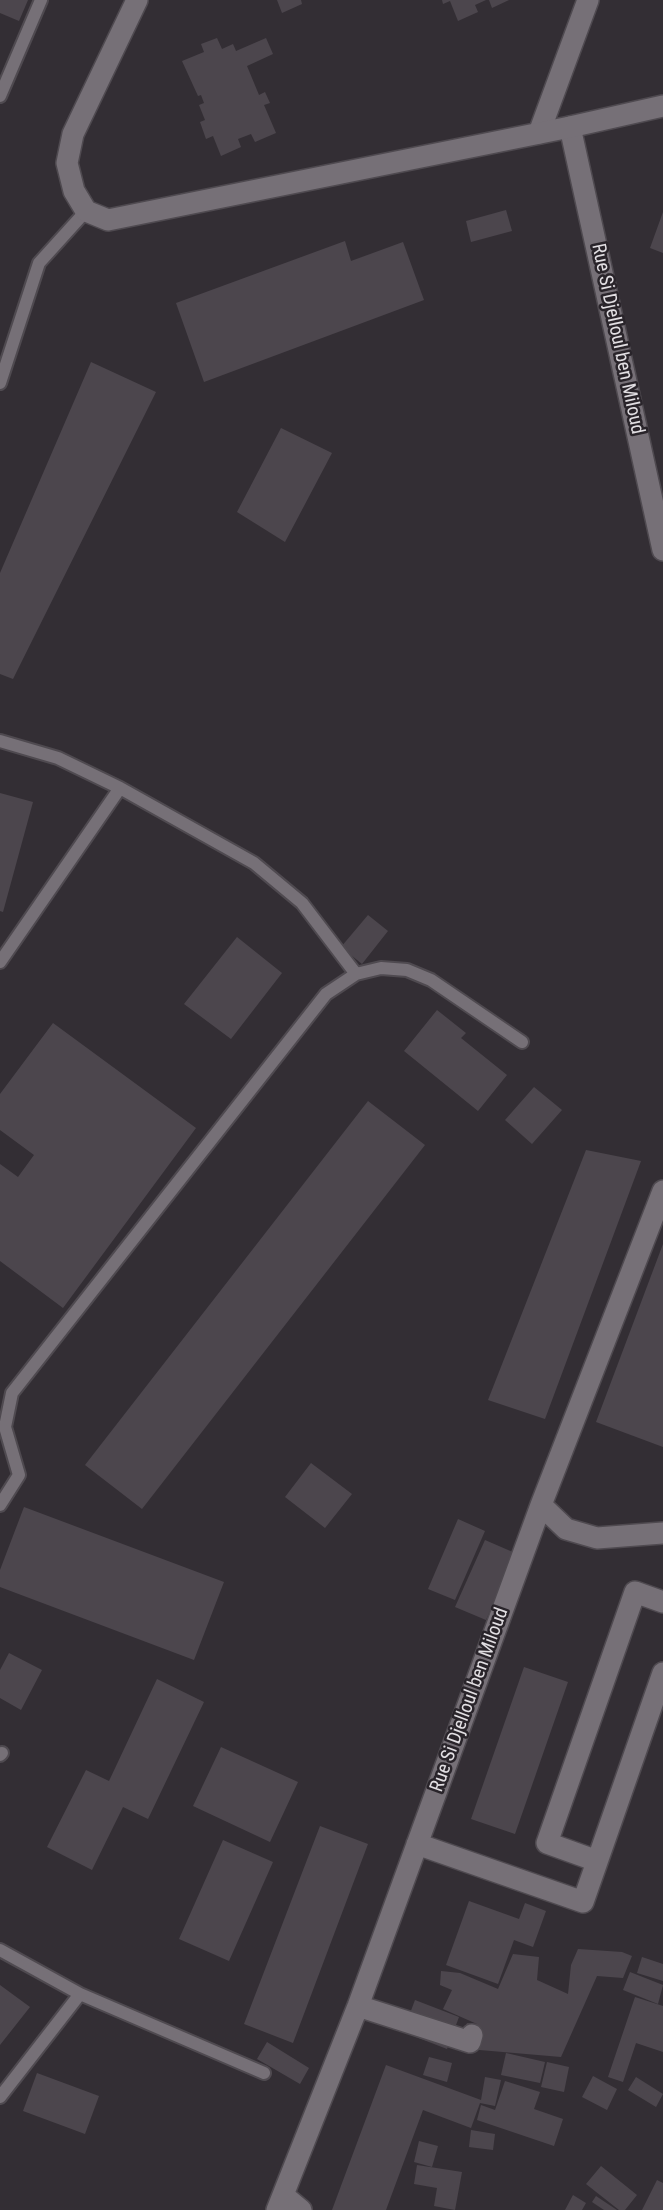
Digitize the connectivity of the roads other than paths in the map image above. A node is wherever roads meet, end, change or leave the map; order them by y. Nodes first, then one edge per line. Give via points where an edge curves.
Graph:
1 (41, 0) edge
2 (137, 0) edge
3 (588, 0) edge
4 (0, 96) edge
5 (663, 106) edge
6 (570, 127) junction
7 (539, 133) junction
8 (86, 211) junction
9 (0, 383) edge
10 (663, 550) edge
11 (0, 741) edge
12 (120, 788) junction
13 (0, 962) edge
14 (356, 974) junction
15 (522, 1042) dead end
16 (663, 1191) edge
17 (0, 1505) edge
18 (541, 1505) junction
19 (566, 1529) junction
20 (663, 1533) edge
21 (528, 1543) junction
22 (663, 1602) edge
23 (663, 1674) edge
24 (417, 1844) junction
25 (597, 1861) junction
26 (0, 1950) edge
27 (80, 1994) junction
28 (358, 2006) junction
29 (472, 2035) dead end
30 (264, 2073) dead end
31 (0, 2097) edge
32 (280, 2202) edge
33 (301, 2210) edge

1 - 4 lane
2 - 8 street via 73,134 66,163
3 - 7 street
5 - 6 street
6 - 7 street
6 - 10 street, Rue Si Djelloul ben Miloud
7 - 8 street via 108,220
8 - 9 lane via 39,263
11 - 12 lane via 58,758
12 - 13 lane
12 - 14 lane via 226,846 282,884
14 - 15 lane via 381,968 407,970 431,979
14 - 17 lane via 326,994 300,1024 12,1393 5,1427 19,1475
16 - 18 street, Rue Si Djelloul ben Miloud
18 - 19 street
18 - 21 street, Rue Si Djelloul ben Miloud
19 - 20 street via 597,1538
19 - 21 street
21 - 24 street, Rue Si Djelloul ben Miloud
22 - 25 street via 635,1592 547,1843
23 - 25 street
24 - 25 street via 583,1902
24 - 28 street, Rue Si Djelloul ben Miloud
26 - 27 lane
27 - 30 lane
27 - 31 lane
28 - 29 street via 470,2042
28 - 32 street, Rue Si Djelloul ben Miloud
32 - 33 street

